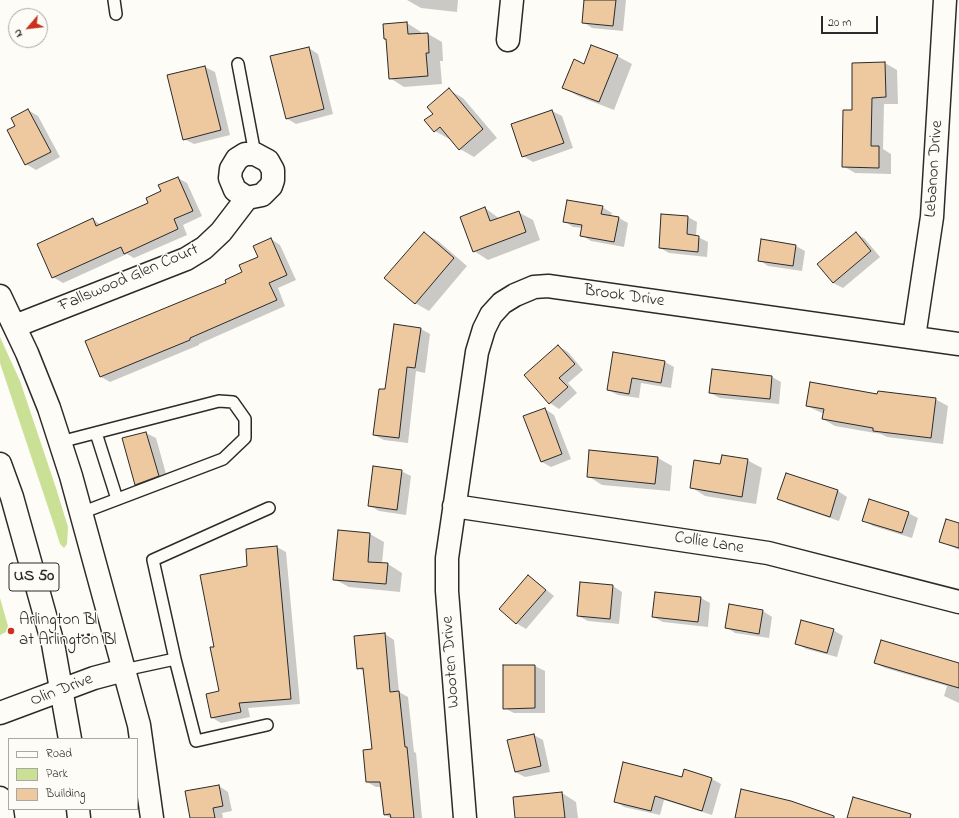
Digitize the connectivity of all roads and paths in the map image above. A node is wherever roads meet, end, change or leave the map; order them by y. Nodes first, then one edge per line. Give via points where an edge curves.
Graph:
1 (114, 0) edge
2 (512, 0) edge
3 (945, 0) edge
4 (116, 14) dead end
5 (508, 40) dead end
6 (238, 64) dead end
7 (255, 154) junction
8 (247, 198) junction
9 (0, 296) edge
10 (15, 326) junction
11 (914, 337) junction
12 (959, 344) edge
13 (96, 433) junction
14 (60, 442) junction
15 (0, 464) edge
16 (117, 500) junction
17 (454, 506) junction
18 (269, 508) dead end
19 (81, 513) junction
20 (959, 602) edge
21 (95, 634) dead end
22 (81, 636) dead end
23 (175, 659) junction
24 (124, 670) junction
25 (62, 690) junction
26 (0, 712) edge
27 (267, 725) dead end
28 (70, 738) edge
29 (0, 798) edge
30 (3, 818) edge
31 (152, 818) edge
32 (465, 818) edge

1 - 4 lane
2 - 5 main road
3 - 11 main road, Lebanon Drive via 932,217
6 - 7 lane
7 - 8 main road via 245,154 237,159 231,169 230,178 235,190
7 - 8 main road via 268,161 273,170 273,180 262,195
8 - 10 main road, Fallswood Glen Court via 221,232 204,248 186,259
9 - 10 main road
10 - 14 main road via 49,408
11 - 12 main road, Brook Drive
11 - 17 main road, Brook Drive via 548,286 534,287 502,303 491,315 484,329 477,352
13 - 14 lane
13 - 16 lane
13 - 16 lane via 219,401 233,402 245,419 245,438 223,459
14 - 19 main road
15 - 25 main road, US 50 via 12,497 53,644
16 - 19 lane
17 - 20 main road, Collie Lane via 768,553
17 - 32 main road, Wooten Drive via 447,558 447,591
18 - 23 lane via 153,560
19 - 24 main road
21 - 22 path
23 - 24 lane
23 - 27 lane via 196,741
24 - 25 main road, Olin Drive
24 - 31 main road via 139,725
25 - 26 main road, Olin Drive
25 - 28 main road, US 50
29 - 30 main road

